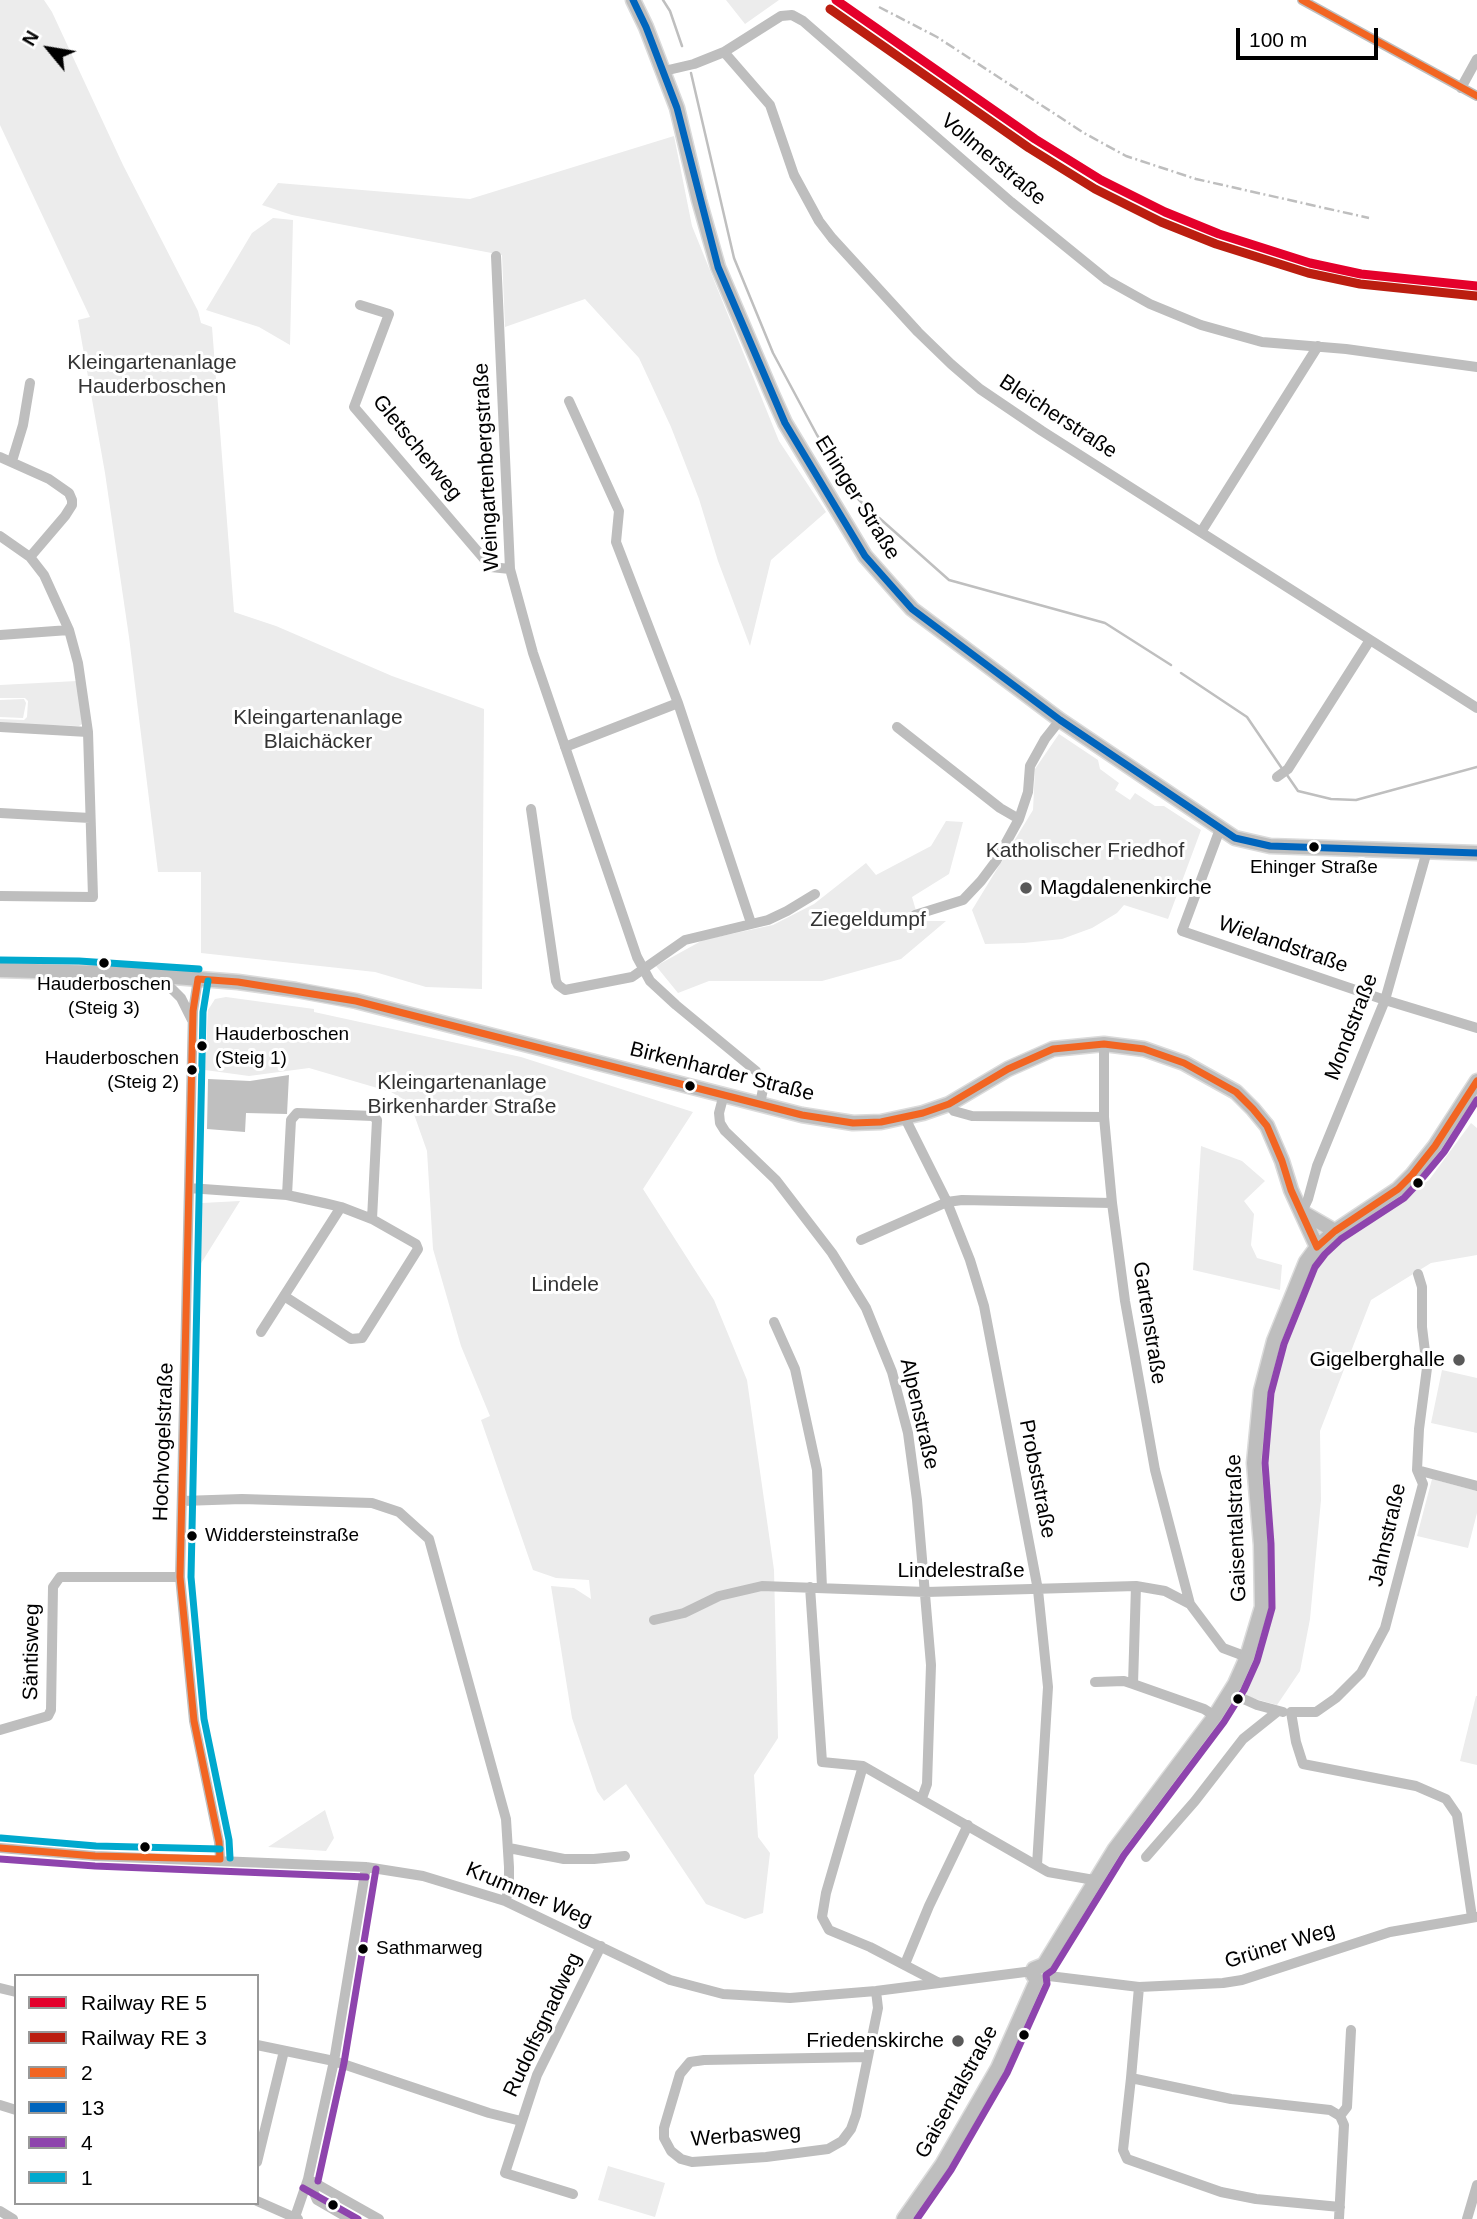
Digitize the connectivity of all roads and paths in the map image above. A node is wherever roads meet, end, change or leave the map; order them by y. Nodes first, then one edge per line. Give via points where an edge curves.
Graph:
1 (633, 0) edge
2 (1302, 0) edge
3 (724, 52) junction
4 (1477, 60) edge
5 (664, 71) junction
6 (1461, 88) junction
7 (1477, 96) edge
8 (496, 256) dead end
9 (360, 305) dead end
10 (1318, 346) junction
11 (1477, 367) edge
12 (30, 383) dead end
13 (569, 401) dead end
14 (0, 457) edge
15 (12, 461) junction
16 (1201, 532) junction
17 (0, 536) edge
18 (30, 557) junction
19 (510, 569) junction
20 (69, 630) junction
21 (0, 635) edge
22 (1370, 640) junction
23 (678, 703) junction
24 (1477, 708) edge
25 (1060, 720) junction
26 (0, 727) edge
27 (897, 727) dead end
28 (88, 732) junction
29 (565, 747) junction
30 (1277, 777) dead end
31 (531, 809) dead end
32 (0, 813) edge
33 (90, 818) junction
34 (1019, 819) junction
35 (1220, 829) junction
36 (1427, 851) junction
37 (1477, 853) edge
38 (815, 894) dead end
39 (0, 896) edge
40 (915, 915) dead end
41 (751, 923) junction
42 (644, 969) junction
43 (0, 970) edge
44 (150, 976) junction
45 (198, 979) junction
46 (1385, 1000) junction
47 (193, 1022) junction
48 (1477, 1028) edge
49 (1104, 1044) junction
50 (1477, 1081) edge
51 (724, 1094) junction
52 (760, 1104) junction
53 (949, 1104) junction
54 (1104, 1117) junction
55 (905, 1118) junction
56 (188, 1188) junction
57 (287, 1195) junction
58 (947, 1202) junction
59 (1112, 1203) junction
60 (341, 1207) junction
61 (1302, 1212) junction
62 (372, 1219) junction
63 (1335, 1231) junction
64 (861, 1240) dead end
65 (1317, 1247) junction
66 (1418, 1274) dead end
67 (284, 1296) junction
68 (774, 1322) dead end
69 (261, 1332) dead end
70 (1417, 1470) junction
71 (1477, 1486) edge
72 (182, 1501) junction
73 (180, 1577) junction
74 (1136, 1586) junction
75 (810, 1587) junction
76 (822, 1588) junction
77 (1038, 1590) junction
78 (926, 1592) junction
79 (1190, 1604) junction
80 (653, 1620) dead end
81 (1247, 1657) junction
82 (1095, 1682) dead end
83 (1133, 1684) junction
84 (1230, 1693) junction
85 (1278, 1711) junction
86 (1291, 1712) junction
87 (1215, 1716) junction
88 (0, 1730) edge
89 (863, 1766) junction
90 (922, 1798) junction
91 (968, 1825) junction
92 (0, 1848) edge
93 (509, 1848) junction
94 (625, 1857) dead end
95 (1146, 1857) dead end
96 (220, 1859) junction
97 (1037, 1865) junction
98 (366, 1867) junction
99 (1094, 1880) junction
100 (505, 1901) junction
101 (1475, 1917) edge
102 (601, 1946) junction
103 (905, 1964) junction
104 (1041, 1973) junction
105 (939, 1983) junction
106 (1139, 1987) junction
107 (876, 1991) junction
108 (1351, 2030) dead end
109 (259, 2045) edge
110 (284, 2051) junction
111 (868, 2057) junction
112 (334, 2061) junction
113 (1131, 2078) junction
114 (1340, 2116) junction
115 (521, 2121) junction
116 (259, 2154) edge
117 (308, 2179) junction
118 (1477, 2185) edge
119 (573, 2194) dead end
120 (259, 2202) edge
121 (0, 2211) edge
122 (1339, 2213) edge
123 (296, 2218) edge
124 (13, 2219) edge
125 (350, 2219) edge
126 (377, 2219) edge
127 (904, 2219) edge
128 (1467, 2219) edge

1 - 5 main road, Ehinger Straße
2 - 6 street
3 - 5 street, Vollmerstraße
3 - 10 street, Vollmerstraße via 781,16 792,15 1107,280 1150,304 1238,338
3 - 16 street, Bleicherstraße via 771,105 794,175 818,221 918,332 980,389
4 - 6 street
5 - 25 main road, Ehinger Straße via 732,302 785,423 865,556 912,609
6 - 7 street
8 - 19 street, Weingartenbergstraße
9 - 19 street, Gletscherweg via 388,314 354,407 491,566
10 - 11 street, Vollmerstraße
10 - 16 street
12 - 15 street
13 - 23 street via 619,511 616,542
14 - 15 street
15 - 18 street via 49,479 72,500 65,516
16 - 22 street, Bleicherstraße
17 - 18 street
18 - 20 street via 48,583
19 - 29 street, Weingartenbergstraße
20 - 21 street
20 - 28 street
22 - 24 street, Bleicherstraße
22 - 30 street via 1288,769
23 - 29 street
23 - 41 street
25 - 34 street via 1030,766
25 - 35 main road, Ehinger Straße
26 - 28 street
27 - 34 street
28 - 33 street
29 - 42 street, Weingartenbergstraße
31 - 42 street via 558,985 570,991 632,977
32 - 33 street
33 - 39 street via 93,897
34 - 40 street via 996,861 963,900
35 - 36 main road, Ehinger Straße via 1264,845
35 - 46 street, Wielandstraße via 1182,931
36 - 37 main road, Ehinger Straße
36 - 46 street, Mondstraße
38 - 41 street via 768,920
41 - 42 street via 685,940
42 - 52 street, Weingartenbergstraße via 676,1005 756,1071 764,1084
43 - 44 main road, Birkenharder Straße
44 - 45 main road, Birkenharder Straße
44 - 47 street via 165,982 181,998
45 - 47 street, Hochvogelstraße
45 - 51 main road, Birkenharder Straße via 296,989 356,1001
46 - 48 street, Wielandstraße
46 - 61 street, Mondstraße
47 - 56 street, Hochvogelstraße
49 - 53 main road, Birkenharder Straße via 1054,1049 1008,1069
49 - 54 street, Gartenstraße
49 - 61 main road, Birkenharder Straße via 1154,1052 1236,1092 1267,1126
50 - 63 main road, Gaisentalstraße via 1412,1175
51 - 52 main road, Birkenharder Straße
51 - 78 street, Alpenstraße via 719,1113 725,1131 776,1180 832,1253 883,1345 908,1433
52 - 55 main road, Birkenharder Straße via 853,1123
53 - 54 street via 954,1111 972,1116
53 - 55 main road, Birkenharder Straße
54 - 59 street, Gartenstraße
55 - 58 street, Probststraße
56 - 57 street
56 - 72 street, Hochvogelstraße
57 - 60 street
57 - 62 street via 291,1120 297,1113 373,1116 377,1120
58 - 59 street
58 - 64 street
58 - 77 street, Probststraße via 984,1306
59 - 79 street, Gartenstraße via 1155,1470
60 - 62 street
60 - 67 street
61 - 63 main road
61 - 65 main road, Birkenharder Straße
62 - 67 street via 418,1249 362,1338 351,1339
63 - 65 main road, Gaisentalstraße
65 - 81 main road, Gaisentalstraße via 1296,1284 1261,1391 1254,1462 1262,1607
66 - 70 street, Jahnstraße via 1427,1368
67 - 69 street
68 - 76 street via 795,1368 817,1470
70 - 71 street
70 - 86 street, Jahnstraße via 1423,1484 1385,1628 1373,1652 1361,1673 1317,1712
72 - 73 street, Hochvogelstraße
72 - 93 street via 372,1503 399,1512 429,1539 506,1819
73 - 88 street, Säntisweg via 60,1577 53,1587 51,1710 48,1716
73 - 96 street, Hochvogelstraße via 194,1721
74 - 77 street, Lindelestraße
74 - 79 street, Lindelestraße via 1165,1591
74 - 83 street
75 - 76 street, Lindelestraße
75 - 80 street, Lindelestraße via 762,1586
75 - 89 street via 822,1762
76 - 78 street, Lindelestraße
77 - 78 street, Lindelestraße
77 - 97 street, Probststraße via 1048,1687
78 - 90 street, Alpenstraße via 931,1677 927,1784
79 - 81 street, Lindelestraße via 1223,1648
81 - 84 main road, Gaisentalstraße
82 - 83 street
83 - 87 street
84 - 85 street, Jahnstraße
84 - 87 main road, Gaisentalstraße
85 - 86 street, Jahnstraße
85 - 95 street via 1243,1739
86 - 101 street via 1303,1764 1416,1786 1446,1799 1457,1815
87 - 99 main road, Gaisentalstraße
89 - 90 street
89 - 103 street via 822,1917 829,1930
90 - 91 street
91 - 97 street
91 - 103 street
92 - 96 street, Krummer Weg
93 - 94 street via 564,1858
93 - 100 street
96 - 98 street, Krummer Weg
97 - 99 street
98 - 100 street, Krummer Weg via 437,1879
98 - 112 street
99 - 104 main road, Gaisentalstraße
100 - 102 street, Krummer Weg
101 - 106 street, Grüner Weg via 1390,1932 1242,1980
102 - 107 street, Krummer Weg via 670,1980 723,1994 790,1998
102 - 115 street, Rudolfsgnadweg via 558,2029
103 - 105 street
104 - 105 street, Krummer Weg
104 - 106 street, Grüner Weg
104 - 127 main road, Gaisentalstraße via 987,2088
105 - 107 street, Krummer Weg
106 - 113 street
107 - 111 street, Werbasweg via 878,2008
108 - 114 street via 1347,2107
109 - 110 street
110 - 112 street
110 - 116 street
111 - 111 street, Werbasweg via 851,2129 828,2149 692,2162 671,2151 664,2138 680,2074 690,2062
112 - 115 street
112 - 117 street
113 - 114 street via 1231,2099 1330,2110
113 - 122 street via 1123,2150 1127,2159 1221,2192
114 - 122 street via 1344,2124
115 - 119 street, Rudolfsgnadweg via 505,2173
117 - 123 street
117 - 125 street via 317,2200
117 - 126 street
118 - 128 street
120 - 123 street
121 - 124 street

